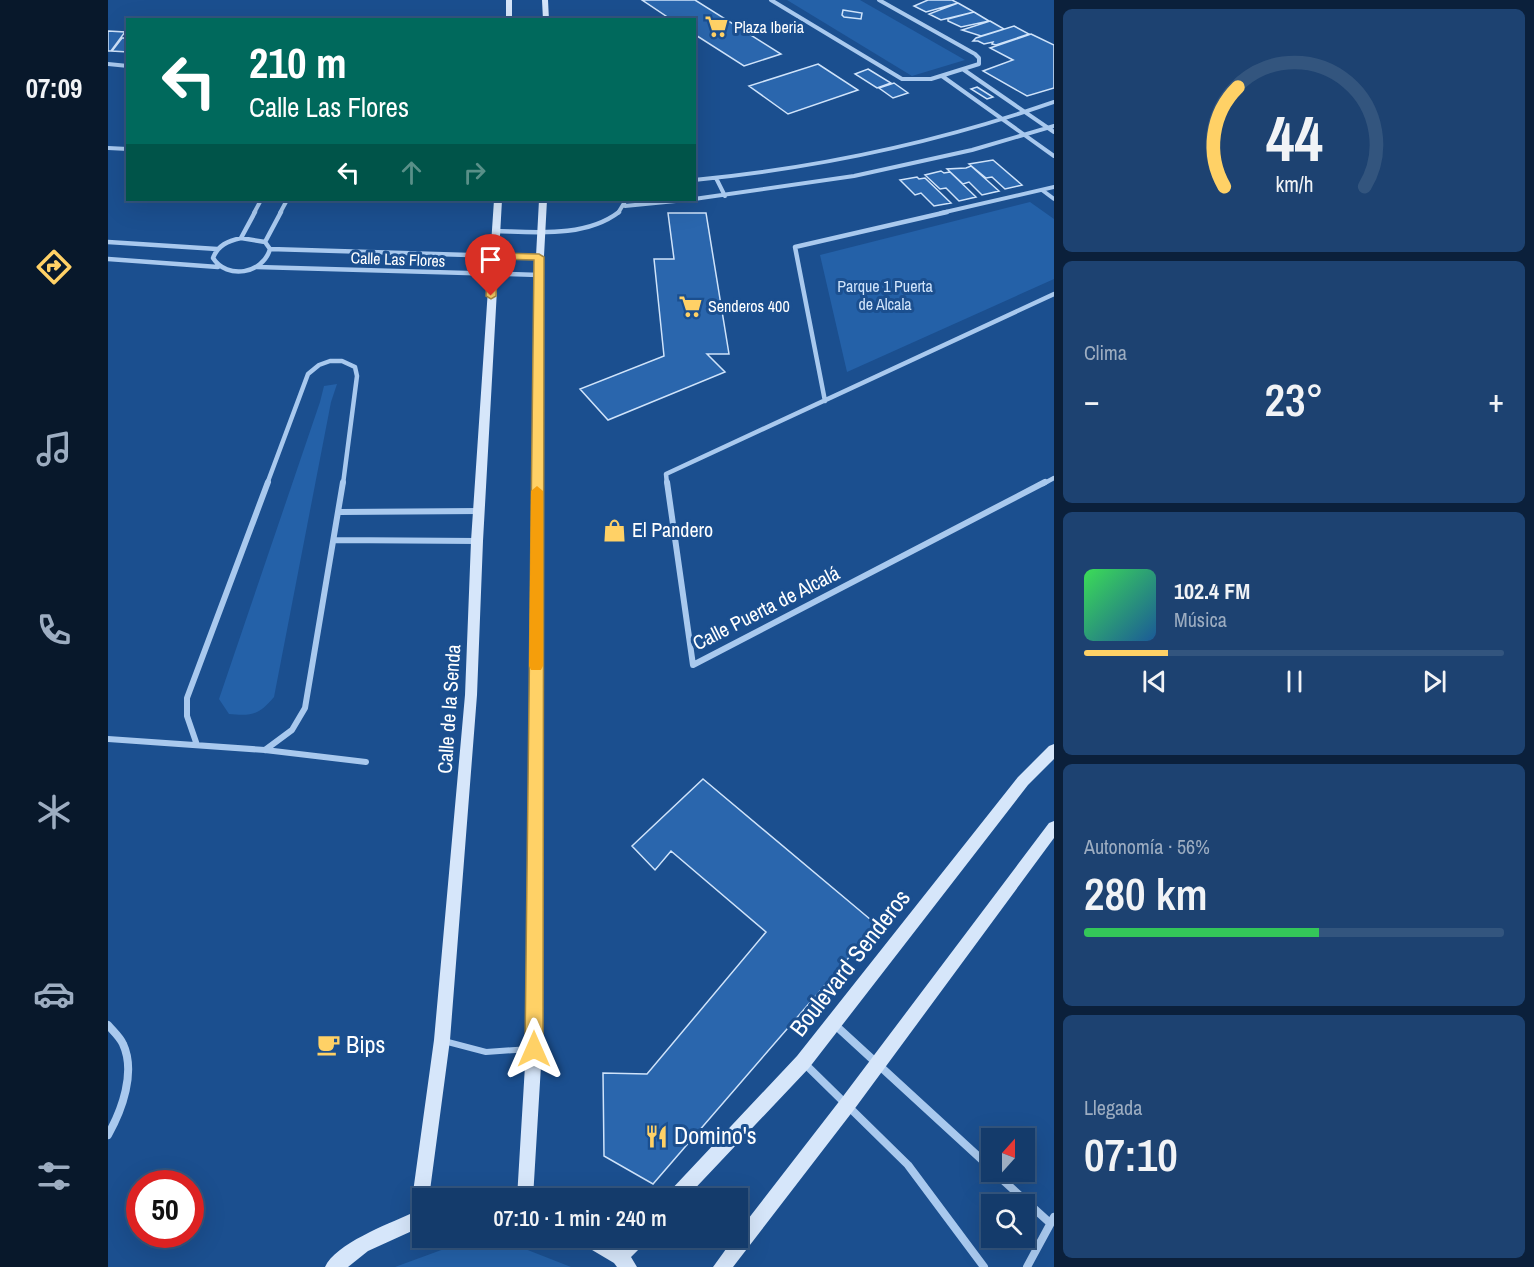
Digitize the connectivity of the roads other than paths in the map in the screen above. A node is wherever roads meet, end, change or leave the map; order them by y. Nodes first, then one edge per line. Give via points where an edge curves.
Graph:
1 (509, 0) edge
2 (545, 0) edge
3 (771, 0) edge
4 (879, 0) edge
5 (509, 18) edge
6 (546, 18) edge
7 (108, 64) edge
8 (126, 66) edge
9 (964, 70) junction
10 (942, 76) junction
11 (1054, 102) edge
12 (1024, 112) junction
13 (1002, 119) junction
14 (1051, 127) edge
15 (1054, 132) edge
16 (1025, 135) junction
17 (108, 148) edge
18 (126, 149) edge
19 (1054, 156) edge
20 (716, 178) junction
21 (696, 180) edge
22 (1054, 187) edge
23 (1042, 190) junction
24 (725, 195) junction
25 (696, 199) edge
26 (1054, 199) edge
27 (260, 201) edge
28 (285, 201) edge
29 (498, 201) edge
30 (543, 201) edge
31 (626, 201) edge
32 (676, 201) edge
33 (625, 206) junction
34 (495, 231) junction
35 (540, 232) junction
36 (241, 238) junction
37 (108, 242) edge
38 (264, 242) junction
39 (217, 249) junction
40 (270, 249) junction
41 (493, 256) junction
42 (539, 257) junction
43 (108, 260) edge
44 (219, 267) junction
45 (257, 267) junction
46 (492, 273) junction
47 (538, 275) junction
48 (1054, 294) edge
49 (825, 401) junction
50 (1054, 478) edge
51 (480, 511) junction
52 (339, 512) junction
53 (334, 540) junction
54 (477, 541) junction
55 (108, 739) edge
56 (197, 745) junction
57 (265, 750) junction
58 (1054, 750) edge
59 (366, 762) dead end
60 (1054, 827) edge
61 (834, 1024) junction
62 (108, 1025) edge
63 (442, 1040) junction
64 (534, 1049) junction
65 (802, 1062) junction
66 (876, 1063) junction
67 (847, 1105) junction
68 (108, 1135) edge
69 (981, 1159) edge
70 (1007, 1182) edge
71 (424, 1188) edge
72 (526, 1188) edge
73 (684, 1188) edge
74 (1052, 1220) edge
75 (412, 1222) edge
76 (603, 1248) edge
77 (632, 1248) edge
78 (624, 1262) edge
79 (334, 1267) edge
80 (722, 1267) edge
81 (984, 1267) edge
82 (1027, 1267) edge

1 - 5 main road
2 - 6 main road
3 - 10 street via 902,78 920,81
4 - 9 street via 975,54 979,64
7 - 8 street
9 - 10 street
9 - 12 street
10 - 13 street
11 - 12 street
12 - 13 street
12 - 14 street
13 - 16 street
13 - 20 street via 871,155
14 - 15 street
14 - 16 street
16 - 19 street
16 - 24 street via 864,174
17 - 18 street
20 - 21 street
20 - 24 street
22 - 23 street
23 - 26 street
23 - 49 street via 795,247
24 - 25 street
27 - 36 street
28 - 38 street
29 - 34 main road, Calle de la Senda
30 - 35 main road
31 - 33 street
32 - 33 street
33 - 35 street via 606,222
34 - 35 street
34 - 41 main road, Calle de la Senda
35 - 42 main road
36 - 38 street
36 - 39 street
37 - 39 street
38 - 40 street
39 - 44 street via 213,258
40 - 41 street, Calle Las Flores
40 - 45 street via 265,262
41 - 42 street, Calle Las Flores
41 - 46 main road, Calle de la Senda
42 - 47 main road
43 - 44 street
44 - 45 street, Calle Las Flores via 232,271
45 - 46 street, Calle Las Flores
46 - 47 street, Calle Las Flores
46 - 51 main road, Calle de la Senda
47 - 64 main road
48 - 49 street, Calle Puerta de Alcalá
49 - 50 street, Calle Puerta de Alcalá via 666,474 693,665
51 - 52 street
51 - 54 main road, Calle de la Senda
52 - 53 street
52 - 56 street via 357,376 355,367 345,360 332,359 317,364 308,374 187,698 187,716
53 - 54 street
53 - 57 street via 305,708 292,730
54 - 63 main road, Calle de la Senda via 471,695
55 - 56 street
56 - 57 street
57 - 59 street
58 - 61 main road, Boulevard Senderos via 1023,781
60 - 66 main road
61 - 65 main road, Boulevard Senderos
61 - 66 street
62 - 68 street via 122,1043 127,1065 124,1099
63 - 64 lane via 487,1053
63 - 71 main road, Calle de la Senda
64 - 72 main road
65 - 67 street
65 - 73 main road, Boulevard Senderos
66 - 67 main road
66 - 69 street
67 - 80 main road
67 - 81 street via 908,1166
70 - 74 street
74 - 82 street
75 - 79 main road via 362,1245
76 - 78 main road
77 - 78 main road

